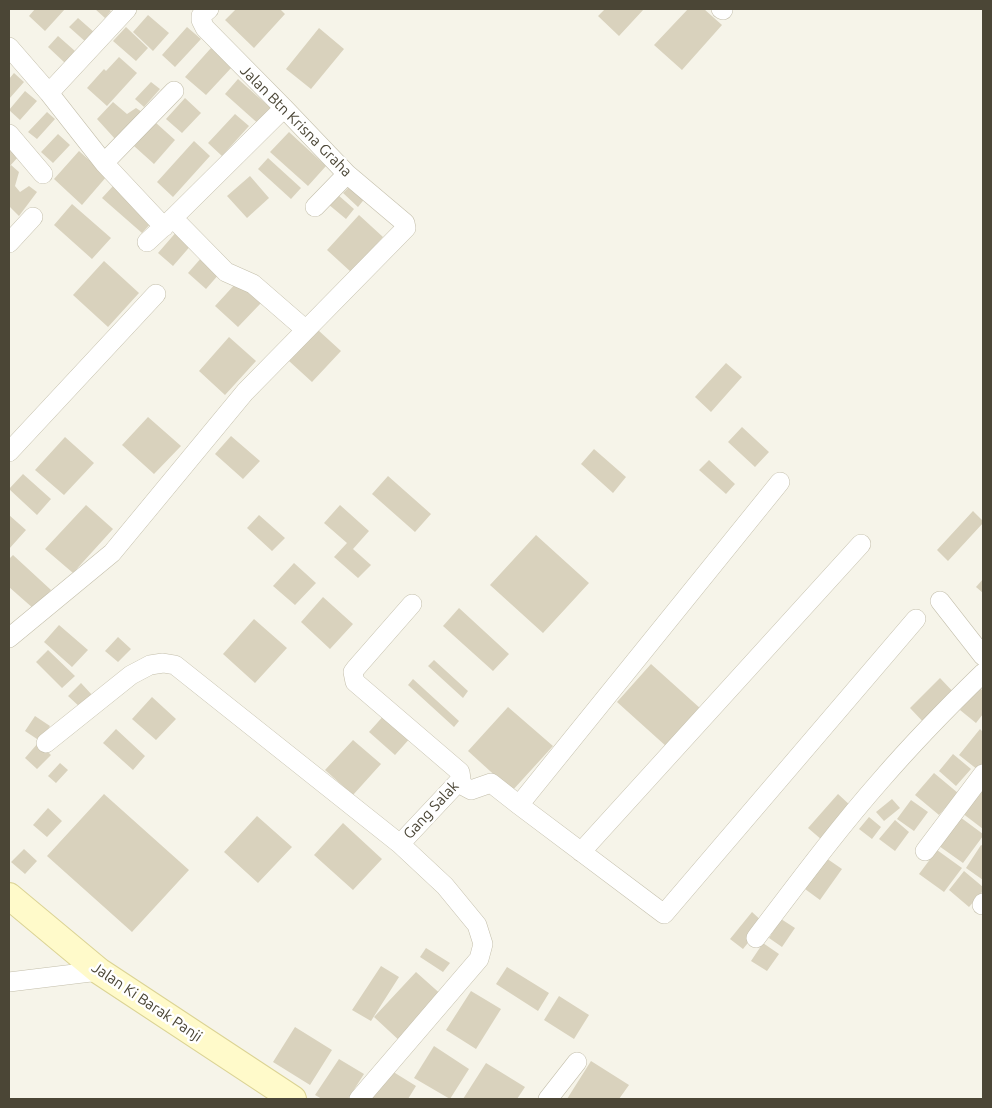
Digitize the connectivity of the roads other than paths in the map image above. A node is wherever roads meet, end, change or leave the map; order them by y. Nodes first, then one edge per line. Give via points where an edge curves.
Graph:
1 (127, 9) edge
2 (209, 9) edge
3 (9, 47) edge
4 (174, 91) dead end
5 (49, 94) junction
6 (284, 108) junction
7 (9, 134) edge
8 (104, 164) junction
9 (43, 174) dead end
10 (347, 174) junction
11 (315, 207) dead end
12 (33, 217) dead end
13 (168, 222) junction
14 (147, 242) dead end
15 (9, 243) edge
16 (156, 294) dead end
17 (306, 330) junction
18 (9, 452) edge
19 (780, 482) dead end
20 (861, 544) dead end
21 (940, 601) dead end
22 (412, 604) dead end
23 (916, 618) dead end
24 (9, 638) edge
25 (983, 656) edge
26 (983, 673) edge
27 (46, 743) dead end
28 (983, 774) edge
29 (458, 783) junction
30 (518, 805) junction
31 (400, 844) junction
32 (925, 851) dead end
33 (581, 852) junction
34 (9, 896) edge
35 (756, 938) dead end
36 (99, 971) junction
37 (9, 982) edge
38 (577, 1062) dead end
39 (293, 1099) edge
40 (359, 1099) edge
41 (548, 1099) edge

1 - 5 street
2 - 6 street, Jalan Btn Krisna Graha via 201,20 205,28
3 - 5 street
4 - 8 street
5 - 8 street
6 - 10 street, Jalan Btn Krisna Graha
6 - 13 street
7 - 9 street
8 - 13 street
10 - 11 street
10 - 17 street, Jalan Btn Krisna Graha via 405,223 406,228
12 - 15 street
13 - 14 street
13 - 17 street via 226,272 253,284
16 - 18 street
17 - 24 street via 245,392 112,553
19 - 30 street
20 - 33 street
21 - 25 street
22 - 29 street, Gang Salak via 356,668 353,677 460,772
23 - 33 street via 664,914
26 - 35 street via 881,780
27 - 31 street via 130,675 150,664 175,665
28 - 32 street
29 - 30 street via 471,790 491,783
29 - 31 street, Gang Salak
30 - 33 street
31 - 40 street, Gang Salak via 450,892 476,925 482,944 479,959
34 - 36 street, Jalan Ki Barak Panji
36 - 37 street
36 - 39 street, Jalan Ki Barak Panji
38 - 41 street

